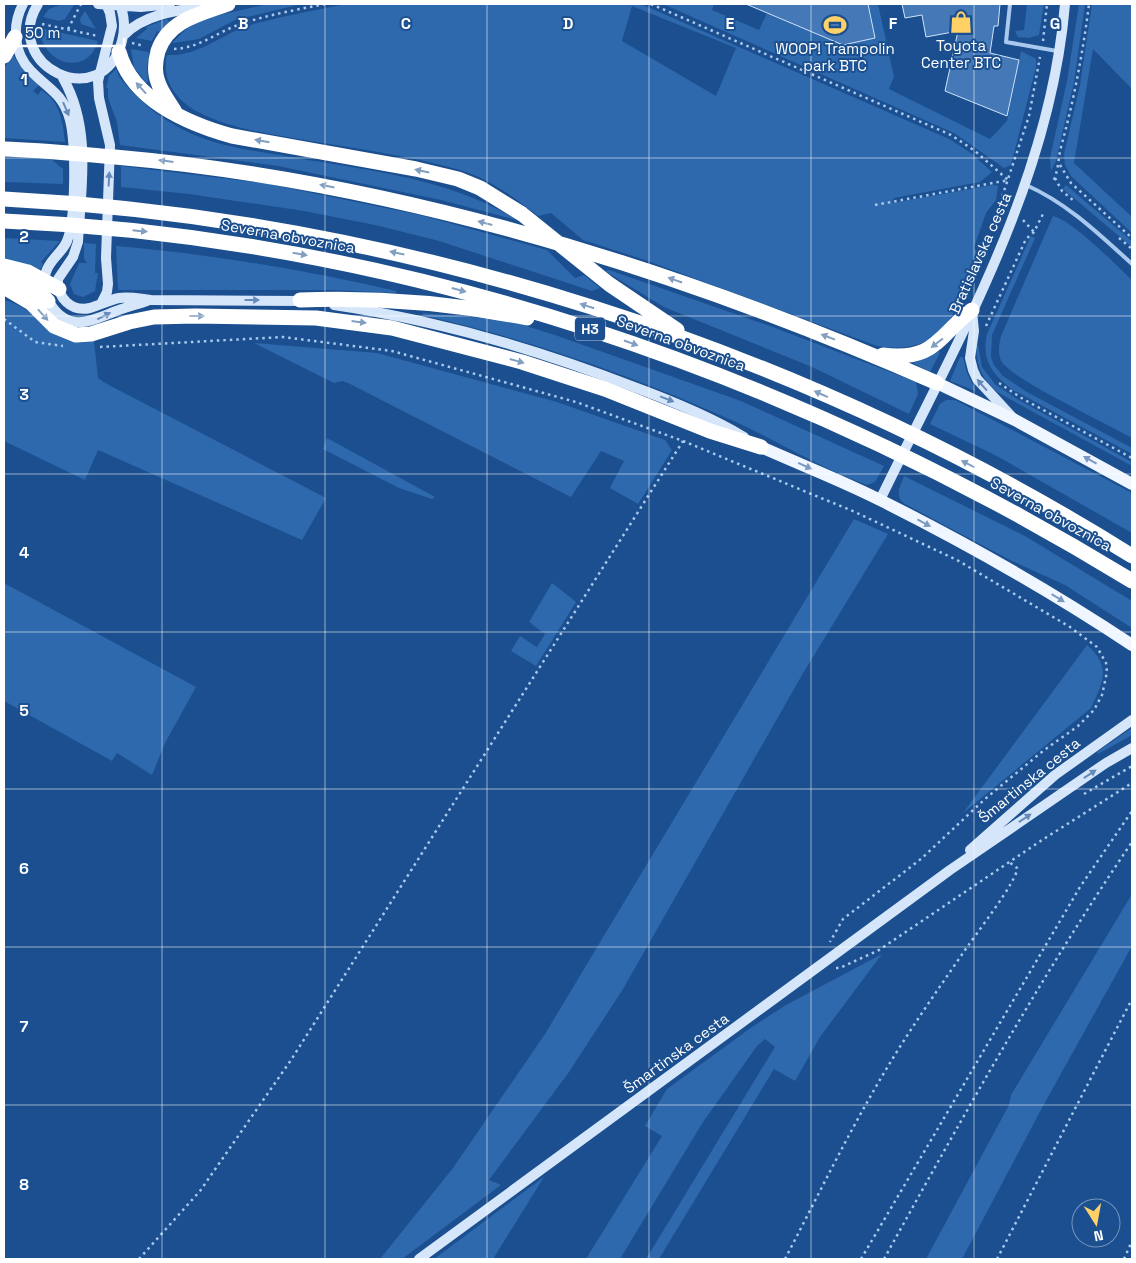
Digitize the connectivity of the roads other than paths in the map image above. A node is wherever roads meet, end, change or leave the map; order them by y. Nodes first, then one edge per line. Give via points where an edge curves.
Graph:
1 (38, 4) edge
2 (104, 4) edge
3 (170, 4) edge
4 (224, 4) edge
5 (228, 4) edge
6 (1010, 4) edge
7 (1064, 4) edge
8 (120, 5) edge
9 (20, 8) edge
10 (15, 31) junction
11 (124, 35) junction
12 (116, 48) junction
13 (1059, 51) junction
14 (4, 56) edge
15 (99, 73) junction
16 (63, 78) junction
17 (175, 112) junction
18 (79, 143) junction
19 (4, 149) edge
20 (1026, 185) junction
21 (77, 192) junction
22 (4, 199) edge
23 (4, 220) edge
24 (558, 243) junction
25 (1132, 264) edge
26 (4, 266) edge
27 (4, 277) edge
28 (44, 280) junction
29 (4, 287) edge
30 (59, 289) junction
31 (151, 300) junction
32 (300, 300) junction
33 (48, 301) junction
34 (102, 302) junction
35 (972, 310) junction
36 (601, 333) junction
37 (704, 347) junction
38 (870, 354) junction
39 (937, 383) junction
40 (1015, 420) junction
41 (760, 446) junction
42 (1132, 484) edge
43 (880, 500) junction
44 (1132, 556) edge
45 (1132, 581) edge
46 (1131, 645) edge
47 (1132, 720) edge
48 (1132, 748) edge
49 (950, 870) junction
50 (419, 1259) edge

1 - 16 main road via 28,27 30,45 46,69
2 - 8 main road
2 - 12 main road via 112,21
3 - 8 main road
4 - 11 main road via 164,14 140,23
5 - 17 highway via 182,21 160,48 155,67 158,83
6 - 13 lane via 1006,42
7 - 13 main road, Bratislavska cesta
8 - 11 main road
9 - 10 main road
10 - 14 highway
10 -> 18 main road via 25,64 62,100
11 - 12 main road
12 - 15 main road via 107,67
17 -> 12 highway via 158,105 145,93 126,71
13 - 20 main road, Bratislavska cesta
15 - 16 main road via 83,78
34 -> 15 main road via 107,292 110,145 99,98
16 - 18 main road via 78,111
24 -> 17 highway via 507,203 458,179 232,136 211,130
18 - 21 main road
24 -> 19 highway via 402,202 275,176 153,159
20 - 25 lane via 1079,218
20 - 35 main road, Bratislavska cesta
21 - 28 main road via 67,242 51,262
21 - 30 main road via 78,242 73,257 60,273
37 -> 22 highway, Severna obvoznica / H3 via 486,275 336,240 185,215
23 -> 36 highway, Severna obvoznica / H3 via 165,234 315,257 457,290
24 - 37 highway via 643,309
38 -> 24 highway via 716,294
26 - 28 highway
27 - 33 highway via 26,285
28 - 30 highway
28 - 33 main road
29 -> 41 highway via 31,303 54,326 76,335 154,317 195,316 316,318 392,328 606,389 710,431
30 - 34 main road via 64,300 75,308 90,308
31 -> 32 main road
33 -> 31 main road via 64,318 81,323
31 - 34 main road via 127,297
32 - 36 highway via 352,298 481,309
32 -> 41 main road via 411,318 560,360 717,421
35 -> 38 highway via 952,325 941,341 922,353 899,356
35 - 39 main road, Bratislavska cesta
40 -> 35 main road via 977,379 973,370 970,358 974,331
36 -> 45 highway, Severna obvoznica / H3 via 744,385 889,449 1002,506
44 -> 37 highway, Severna obvoznica / H3 via 1041,503 908,434
38 - 39 highway
39 - 40 main road
39 - 43 main road, Bratislavska cesta
42 -> 40 main road
41 -> 43 main road
43 -> 46 main road via 1016,572
47 - 49 main road, Šmartinska cesta via 1032,794
49 -> 48 main road, Šmartinska cesta
49 - 50 main road, Šmartinska cesta

